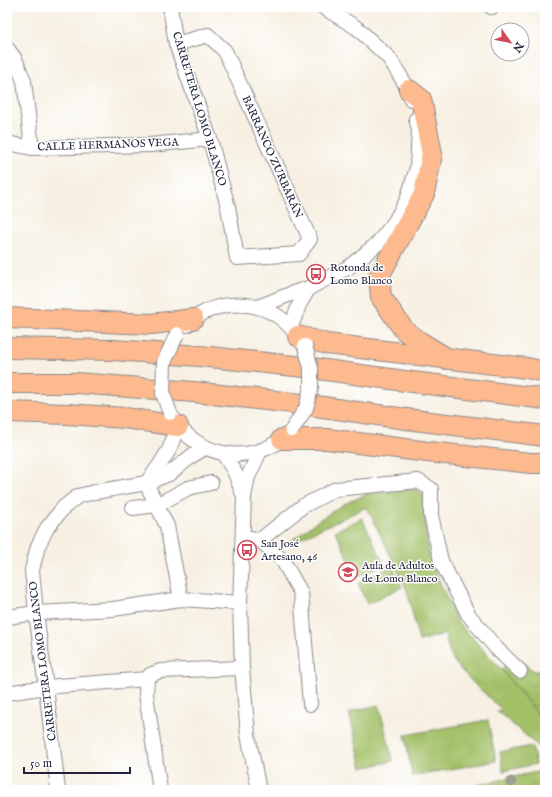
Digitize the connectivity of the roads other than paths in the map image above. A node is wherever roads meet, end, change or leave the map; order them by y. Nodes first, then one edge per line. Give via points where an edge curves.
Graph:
1 (170, 7) edge
2 (323, 7) edge
3 (176, 44) junction
4 (7, 48) edge
5 (409, 90) junction
6 (210, 139) junction
7 (7, 143) edge
8 (32, 148) junction
9 (237, 258) joint
10 (309, 288) junction
11 (258, 307) junction
12 (7, 318) edge
13 (193, 319) junction
14 (298, 336) junction
15 (7, 348) edge
16 (448, 359) junction
17 (545, 372) edge
18 (7, 383) edge
19 (545, 399) edge
20 (7, 412) edge
21 (174, 419) junction
22 (287, 434) junction
23 (545, 436) edge
24 (205, 448) junction
25 (260, 451) junction
26 (223, 453) junction
27 (545, 463) edge
28 (146, 483) junction
29 (211, 483) dead end
30 (244, 496) junction
31 (157, 505) junction
32 (134, 508) dead end
33 (243, 537) junction
34 (260, 540) junction
35 (181, 599) junction
36 (240, 603) junction
37 (36, 613) junction
38 (7, 617) edge
39 (242, 668) junction
40 (520, 671) dead end
41 (146, 679) junction
42 (46, 687) junction
43 (7, 693) edge
44 (310, 704) dead end
45 (58, 790) edge
46 (160, 790) edge
47 (259, 790) edge

1 - 3 street, CARRETERA LOMO BLANCO
2 - 5 street via 357,28 390,58
3 - 6 street, CARRETERA LOMO BLANCO
3 - 9 street, BARRANCO ZURBARÁN via 208,35 225,52 310,239 300,254
4 - 8 street via 15,59 24,81
5 - 10 street via 419,130 417,168 407,200 394,223 377,244 349,267
5 - 16 highway via 421,99 432,154 424,194 379,276 381,297 404,330
6 - 8 street, CALLE HERMANOS VEGA via 150,145
6 - 9 street, CARRETERA LOMO BLANCO via 228,207
7 - 8 street, CALLE HERMANOS VEGA
10 - 11 street
10 - 14 street via 299,305
11 - 13 street via 231,304 211,309
11 - 14 street via 276,315
12 - 13 highway via 151,324
13 - 21 street, bridge via 177,334 164,362 163,394
14 - 16 highway via 327,344
14 - 22 street, bridge via 311,368 311,388 306,408
15 - 19 highway via 113,350 200,356
16 - 17 highway
18 - 23 highway via 76,383 194,392
20 - 21 highway
21 - 24 street via 191,439
21 - 28 street via 169,450
22 - 25 street
22 - 27 highway via 428,452
24 - 26 street
24 - 28 street, CARRETERA LOMO BLANCO via 168,474
25 - 26 street via 236,455
25 - 30 street via 248,477
26 - 30 street via 235,473
28 - 31 street
28 - 37 street, CARRETERA LOMO BLANCO via 78,496 64,507 47,528 38,546 32,570
29 - 31 street via 188,488
30 - 33 street
31 - 32 street
31 - 35 street via 167,526
33 - 34 street
33 - 36 street
34 - 40 street via 303,506 336,489 418,480 431,489 431,515 441,561 468,614 496,648
34 - 44 street via 283,561 301,593
35 - 36 street
35 - 37 street via 113,609
36 - 39 street
37 - 38 street
37 - 42 street, CARRETERA LOMO BLANCO
39 - 41 street via 160,671
39 - 47 street via 248,735
41 - 42 street
41 - 46 street
42 - 43 street
42 - 45 street, CARRETERA LOMO BLANCO

